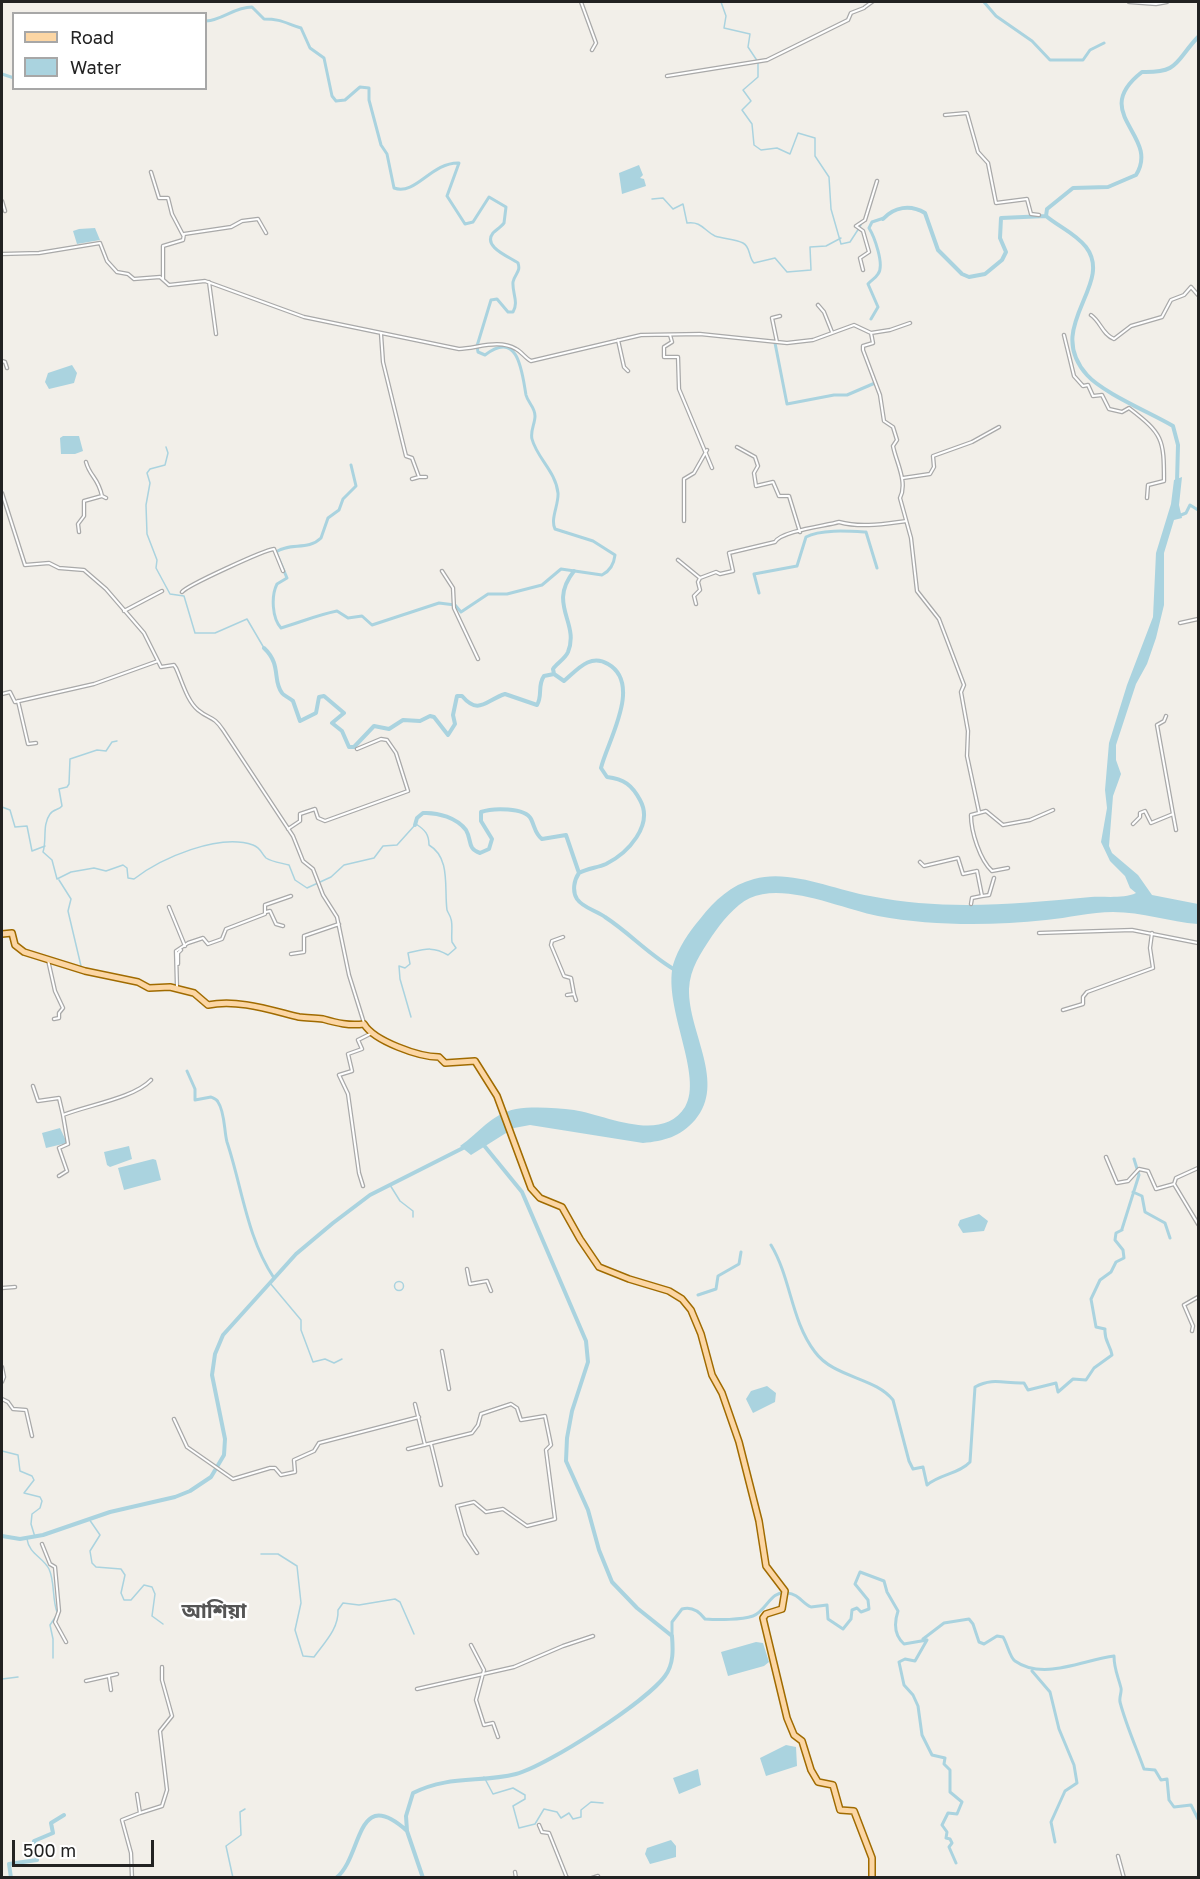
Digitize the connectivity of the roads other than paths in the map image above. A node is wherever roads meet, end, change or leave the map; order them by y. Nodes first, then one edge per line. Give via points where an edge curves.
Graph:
1 (581, 2) edge
2 (872, 2) edge
3 (1129, 2) edge
4 (1167, 2) edge
5 (592, 50) dead end
6 (668, 76) dead end
7 (945, 116) dead end
8 (151, 172) dead end
9 (877, 181) dead end
10 (2, 201) edge
11 (5, 211) dead end
12 (1039, 215) dead end
13 (266, 233) dead end
14 (183, 235) junction
15 (2, 254) edge
16 (863, 270) dead end
17 (163, 279) junction
18 (209, 282) junction
19 (1198, 295) edge
20 (818, 305) dead end
21 (1091, 315) dead end
22 (780, 316) dead end
23 (910, 323) dead end
24 (832, 332) junction
25 (871, 333) junction
26 (216, 334) dead end
27 (381, 334) junction
28 (670, 335) junction
29 (1064, 335) dead end
30 (618, 340) junction
31 (777, 342) junction
32 (2, 361) edge
33 (7, 368) dead end
34 (628, 371) dead end
35 (999, 427) dead end
36 (737, 447) dead end
37 (707, 450) junction
38 (86, 462) dead end
39 (712, 468) dead end
40 (418, 477) junction
41 (426, 477) dead end
42 (902, 478) junction
43 (412, 480) dead end
44 (2, 493) edge
45 (1147, 498) dead end
46 (684, 521) dead end
47 (906, 521) junction
48 (80, 532) dead end
49 (800, 532) junction
50 (678, 560) dead end
51 (283, 571) dead end
52 (442, 571) dead end
53 (700, 578) junction
54 (162, 591) dead end
55 (182, 592) dead end
56 (696, 604) dead end
57 (124, 611) junction
58 (1198, 619) edge
59 (1180, 623) dead end
60 (478, 659) dead end
61 (158, 661) junction
62 (2, 694) edge
63 (18, 701) junction
64 (1166, 716) dead end
65 (36, 743) dead end
66 (357, 749) dead end
67 (1053, 810) dead end
68 (979, 812) junction
69 (1173, 814) junction
70 (1134, 824) dead end
71 (288, 830) junction
72 (1176, 830) dead end
73 (920, 862) dead end
74 (1008, 868) dead end
75 (994, 878) dead end
76 (291, 896) dead end
77 (981, 896) junction
78 (970, 904) dead end
79 (169, 907) dead end
80 (266, 912) junction
81 (339, 924) junction
82 (283, 926) dead end
83 (1039, 933) dead end
84 (1152, 933) junction
85 (2, 934) edge
86 (563, 937) dead end
87 (1198, 944) edge
88 (185, 946) junction
89 (291, 954) dead end
90 (48, 960) junction
91 (177, 989) junction
92 (574, 994) junction
93 (567, 995) dead end
94 (576, 1000) dead end
95 (1064, 1010) dead end
96 (59, 1018) junction
97 (54, 1019) dead end
98 (63, 1020) dead end
99 (364, 1024) junction
100 (370, 1034) junction
101 (151, 1080) dead end
102 (33, 1086) dead end
103 (63, 1115) junction
104 (1106, 1157) dead end
105 (1198, 1168) edge
106 (59, 1176) dead end
107 (1174, 1184) junction
108 (363, 1186) dead end
109 (1198, 1224) edge
110 (467, 1269) dead end
111 (15, 1287) dead end
112 (2, 1288) edge
113 (491, 1291) dead end
114 (1198, 1297) edge
115 (1192, 1331) dead end
116 (442, 1351) dead end
117 (2, 1367) edge
118 (2, 1382) edge
119 (449, 1389) dead end
120 (2, 1399) edge
121 (415, 1404) dead end
122 (419, 1417) junction
123 (174, 1419) dead end
124 (32, 1436) dead end
125 (431, 1443) junction
126 (425, 1445) junction
127 (408, 1449) dead end
128 (441, 1485) dead end
129 (42, 1544) dead end
130 (477, 1553) dead end
131 (593, 1636) dead end
132 (66, 1642) dead end
133 (471, 1646) dead end
134 (162, 1667) dead end
135 (117, 1674) dead end
136 (484, 1674) junction
137 (109, 1677) junction
138 (86, 1681) dead end
139 (417, 1689) dead end
140 (111, 1690) dead end
141 (498, 1737) dead end
142 (137, 1794) dead end
143 (140, 1813) junction
144 (539, 1824) dead end
145 (1118, 1856) dead end
146 (515, 1872) dead end
147 (598, 1875) dead end
148 (132, 1878) edge
149 (516, 1878) edge
150 (567, 1878) edge
151 (592, 1878) edge
152 (872, 1878) edge
153 (1124, 1878) edge

1 - 5 street via 596,43
2 - 6 street via 851,13 848,20 767,60
3 - 4 street
7 - 12 street via 967,113 978,152 988,163 996,203 1027,199 1031,214
8 - 14 street via 159,198 168,198
9 - 16 street via 865,220 856,228 863,231 868,252 860,258
10 - 11 street
13 - 14 street via 258,219
14 - 17 street via 183,240 164,246
15 - 17 street via 39,253 100,243 107,261 117,272 134,279
17 - 18 street via 169,285
18 - 26 street
18 - 27 street via 295,315
19 - 21 street via 1191,287 1171,300 1162,317 1131,326 1114,339
20 - 24 street
22 - 31 street via 772,318
23 - 25 street
24 - 25 street via 854,325
24 - 31 street via 813,340
25 - 42 street via 873,343 863,346 863,350 881,398 884,421 893,427 897,440 892,446
27 - 30 street via 435,346 477,349 502,344 537,361
27 - 40 street via 382,362 406,456 412,458
28 - 30 street via 645,334
28 - 31 street via 718,335
28 - 37 street via 672,342 664,347 664,357 678,357 679,389
29 - 45 street via 1075,379 1083,386 1088,385 1093,396 1102,395 1109,409 1122,412 1129,408 1161,438 1164,481 1148,485
30 - 34 street
32 - 33 street
35 - 42 street via 933,456 930,474
36 - 49 street via 755,457 756,486 773,482 779,496 789,496
37 - 39 street
37 - 46 street via 694,473 684,479
38 - 48 street via 104,497 84,501 84,516 78,524
40 - 41 street
40 - 43 street
42 - 47 street via 900,498
44 - 57 street via 26,567 49,563 84,570
47 - 49 street via 874,526 839,522
47 - 68 street via 917,591 939,619 964,686 960,692 968,731 966,749
49 - 53 street via 729,553 733,571
50 - 53 street
51 - 55 street via 274,549 268,550 189,585
52 - 60 street via 453,588 454,608
53 - 56 street
54 - 57 street
57 - 61 street via 144,633
58 - 59 street
61 - 63 street via 94,684
61 - 71 street via 161,667 174,665 191,702 198,711 214,717
62 - 63 street via 10,692
63 - 65 street via 28,744
64 - 69 street via 1157,725
66 - 71 street via 387,740 396,753 408,791 323,821 315,809 310,810 300,814 300,821
67 - 68 street via 1003,825 986,811
68 - 74 street via 970,817 977,847 992,872
69 - 70 street via 1151,823 1145,811
69 - 72 street
71 - 81 street via 303,861 319,880
73 - 77 street via 924,866 957,858 963,874 977,871
75 - 77 street via 989,895
76 - 80 street via 265,905
77 - 78 street via 972,898
79 - 88 street
80 - 82 street via 270,911 276,924
80 - 88 street via 226,929 222,939 208,944 203,938
81 - 89 street via 304,936 304,952
81 - 99 street
83 - 84 street via 1110,928
84 - 87 street
84 - 95 street via 1153,968 1087,992 1083,1004
85 - 90 main road via 12,933 18,949
86 - 92 street via 551,944 564,976 571,978
88 - 91 street via 178,952
90 - 91 main road via 149,988
90 - 96 street via 63,1008
91 - 99 main road via 197,994 208,1005 267,1007 334,1023
92 - 93 street
92 - 94 street
96 - 97 street
96 - 98 street
99 - 100 main road
100 - 108 street via 358,1040 362,1049 348,1054 352,1071 339,1075 348,1094
100 - 152 main road via 423,1056 439,1057 445,1063 475,1061 497,1096 531,1188 540,1198 562,1207 599,1266 669,1291 691,1310 739,1442 766,1566 785,1591 782,1609 769,1612 764,1618 787,1718 794,1735 802,1741 818,1782 833,1785 840,1810 854,1811 872,1858
101 - 103 street via 130,1095
102 - 103 street via 38,1101 59,1098
103 - 106 street via 68,1144 59,1148 67,1171
104 - 107 street via 1117,1183 1128,1181 1138,1170 1148,1171 1156,1189
105 - 107 street via 1176,1178
107 - 109 street
110 - 113 street via 470,1284 487,1281
111 - 112 street
114 - 115 street via 1184,1305
116 - 119 street
117 - 118 street
120 - 124 street via 13,1410 26,1410
121 - 122 street
122 - 123 street via 319,1443 314,1451 294,1460 295,1472 283,1475 270,1468 233,1479 187,1447
122 - 126 street
125 - 126 street
125 - 128 street
125 - 130 street via 472,1433 481,1414 511,1404 521,1420 545,1416 551,1445 546,1450 546,1465 555,1519 527,1526 503,1509 486,1512 474,1502 457,1506 465,1535
126 - 127 street
129 - 132 street via 55,1567 59,1611 55,1622
131 - 136 street via 525,1664
133 - 136 street
134 - 143 street via 172,1716 160,1731 167,1790 162,1806
135 - 137 street
136 - 139 street
136 - 141 street via 477,1702 484,1725 493,1723
137 - 138 street
137 - 140 street
142 - 143 street
143 - 148 street via 122,1820 131,1853
144 - 150 street via 542,1832 549,1833 554,1841
145 - 153 street
146 - 149 street
147 - 151 street

